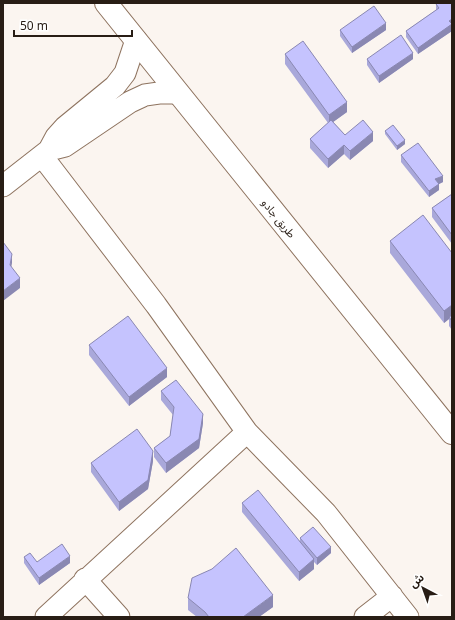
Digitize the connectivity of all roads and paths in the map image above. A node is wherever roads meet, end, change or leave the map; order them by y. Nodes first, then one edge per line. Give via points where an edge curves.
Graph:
1 (106, 3) edge
2 (136, 40) junction
3 (125, 73) junction
4 (178, 93) junction
5 (144, 95) junction
6 (45, 153) junction
7 (3, 186) edge
8 (247, 432) junction
9 (452, 433) edge
10 (86, 579) junction
11 (392, 596) junction
12 (46, 617) edge
13 (119, 617) edge
14 (365, 617) edge
15 (408, 617) edge

1 - 2 highway, طريق جادو
2 - 3 street
2 - 4 highway, طريق جادو
3 - 5 street via 138,81
3 - 6 street via 111,90 65,128
4 - 5 street
4 - 9 highway, طريق جادو
5 - 6 street via 65,146
6 - 7 street
6 - 8 street
8 - 10 street
8 - 11 street via 326,514
10 - 12 street
10 - 13 street
11 - 14 street
11 - 15 street

